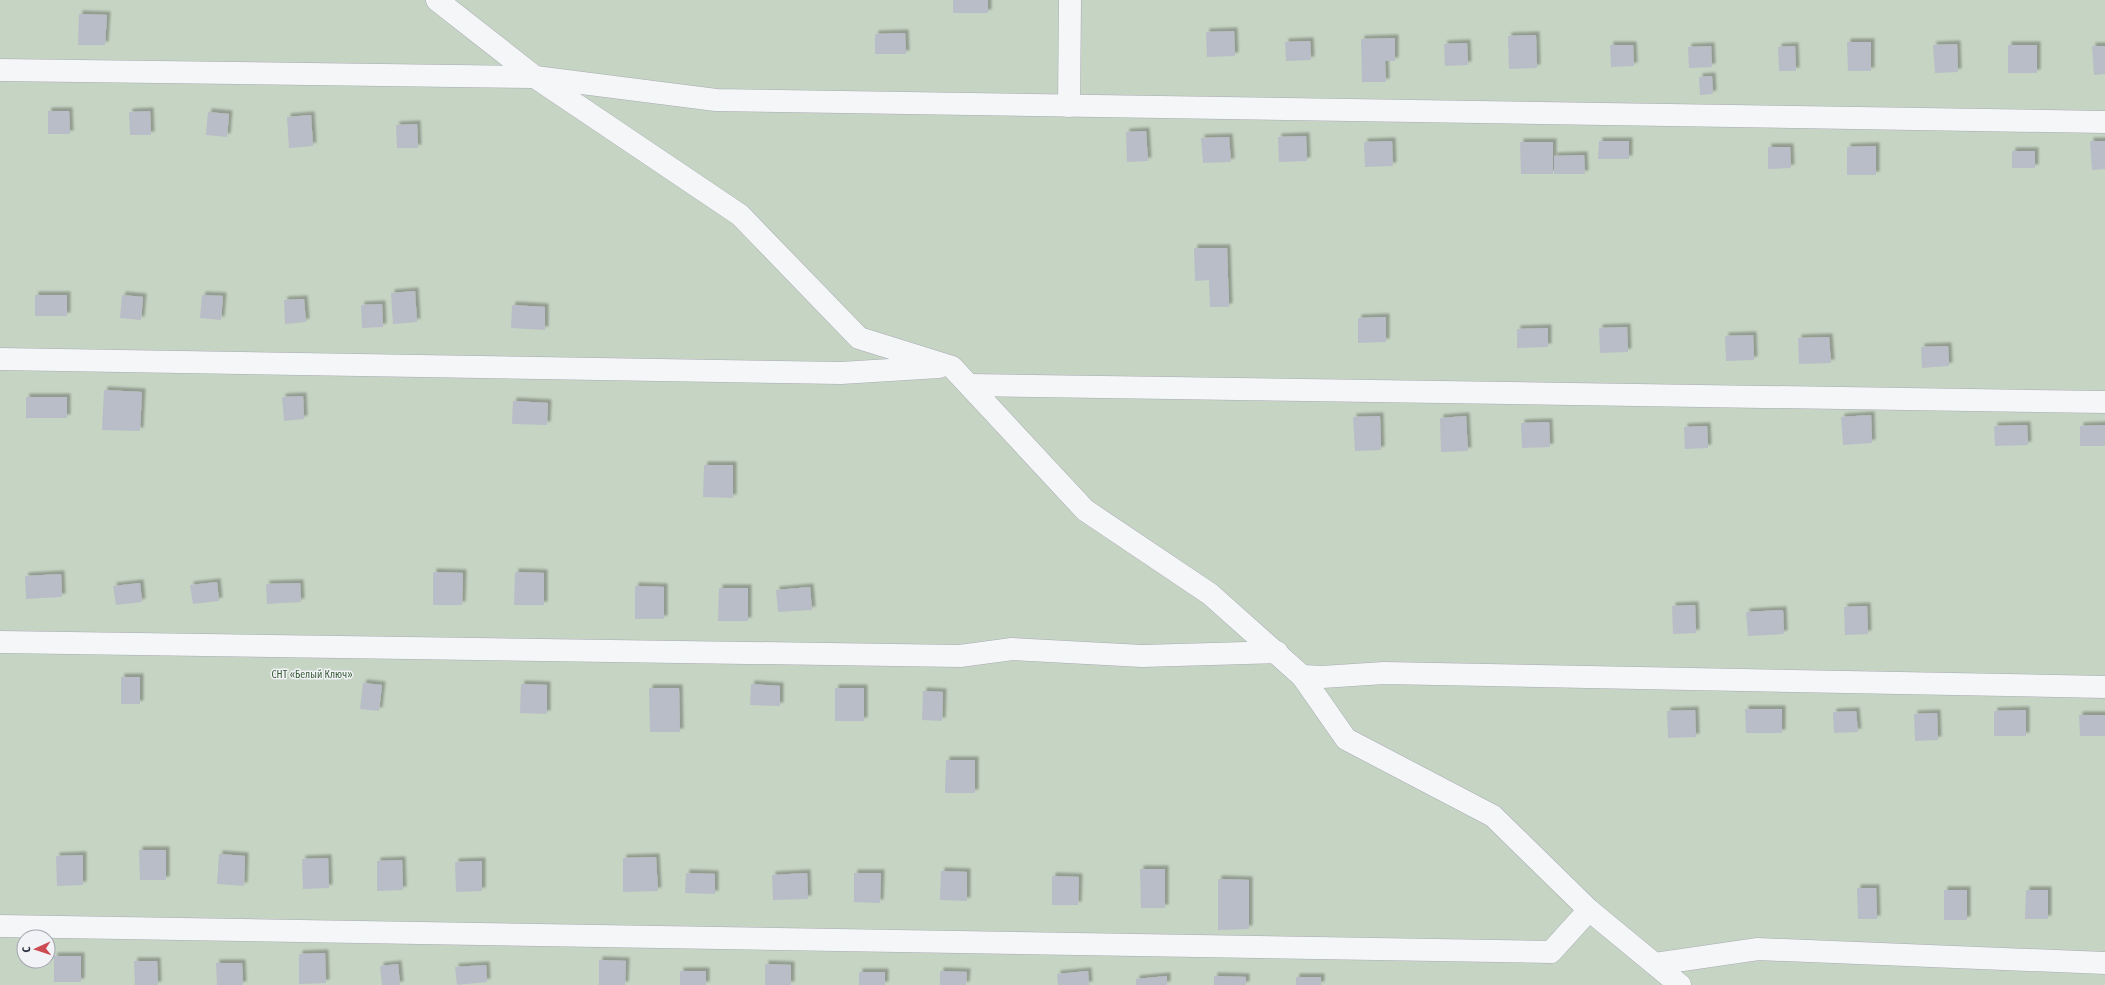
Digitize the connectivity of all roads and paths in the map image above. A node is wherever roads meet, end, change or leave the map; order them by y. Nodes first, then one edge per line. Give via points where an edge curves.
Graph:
1 (437, 0) edge
2 (1070, 0) edge
3 (0, 70) edge
4 (535, 77) junction
5 (1069, 106) junction
6 (2105, 122) edge
7 (0, 360) edge
8 (952, 367) junction
9 (970, 385) junction
10 (2105, 402) edge
11 (0, 642) edge
12 (1277, 652) junction
13 (1302, 676) junction
14 (2105, 687) edge
15 (1589, 910) junction
16 (0, 926) edge
17 (2105, 963) edge
18 (1655, 964) junction
19 (1680, 985) edge

1 - 4 street
2 - 5 street
3 - 4 street
4 - 5 street via 716,100
4 - 8 street via 740,215 859,338
5 - 6 street
7 - 8 street via 841,373
8 - 9 street
9 - 10 street
9 - 12 street via 1085,510 1210,594
11 - 12 street via 960,656 1012,649 1142,656
12 - 13 street
13 - 14 street via 1384,673
13 - 15 street via 1346,739 1493,816
15 - 16 street via 1551,952
15 - 18 street
17 - 18 street via 1758,949
18 - 19 street

